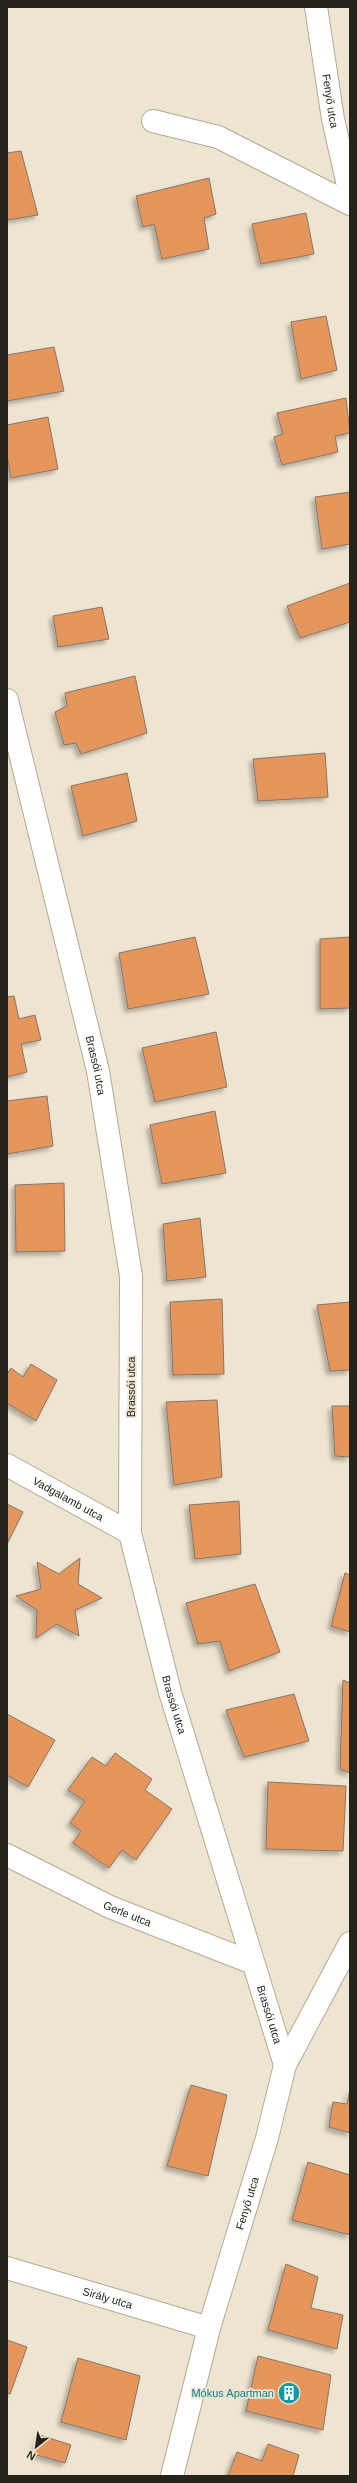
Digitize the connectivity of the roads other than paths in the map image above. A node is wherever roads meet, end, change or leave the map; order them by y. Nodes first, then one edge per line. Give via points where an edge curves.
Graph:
1 (316, 7) edge
2 (153, 121) dead end
3 (350, 194) edge
4 (350, 204) edge
5 (7, 700) edge
6 (7, 1465) edge
7 (130, 1533) junction
8 (7, 1855) edge
9 (350, 1942) edge
10 (253, 1963) junction
11 (285, 2065) junction
12 (7, 2268) edge
13 (209, 2328) junction
14 (172, 2476) edge

1 - 3 street, Fenyő utca via 333,120
2 - 4 street via 218,137
5 - 7 street, Brassói utca via 98,1071 131,1276
6 - 7 street, Vadgalamb utca
7 - 10 street, Brassói utca via 170,1692
8 - 10 street, Gerle utca via 110,1907
9 - 11 street, Fenyő utca
10 - 11 street, Brassói utca
11 - 13 street, Fenyő utca via 267,2138
12 - 13 street, Sirály utca
13 - 14 street, Fenyő utca

